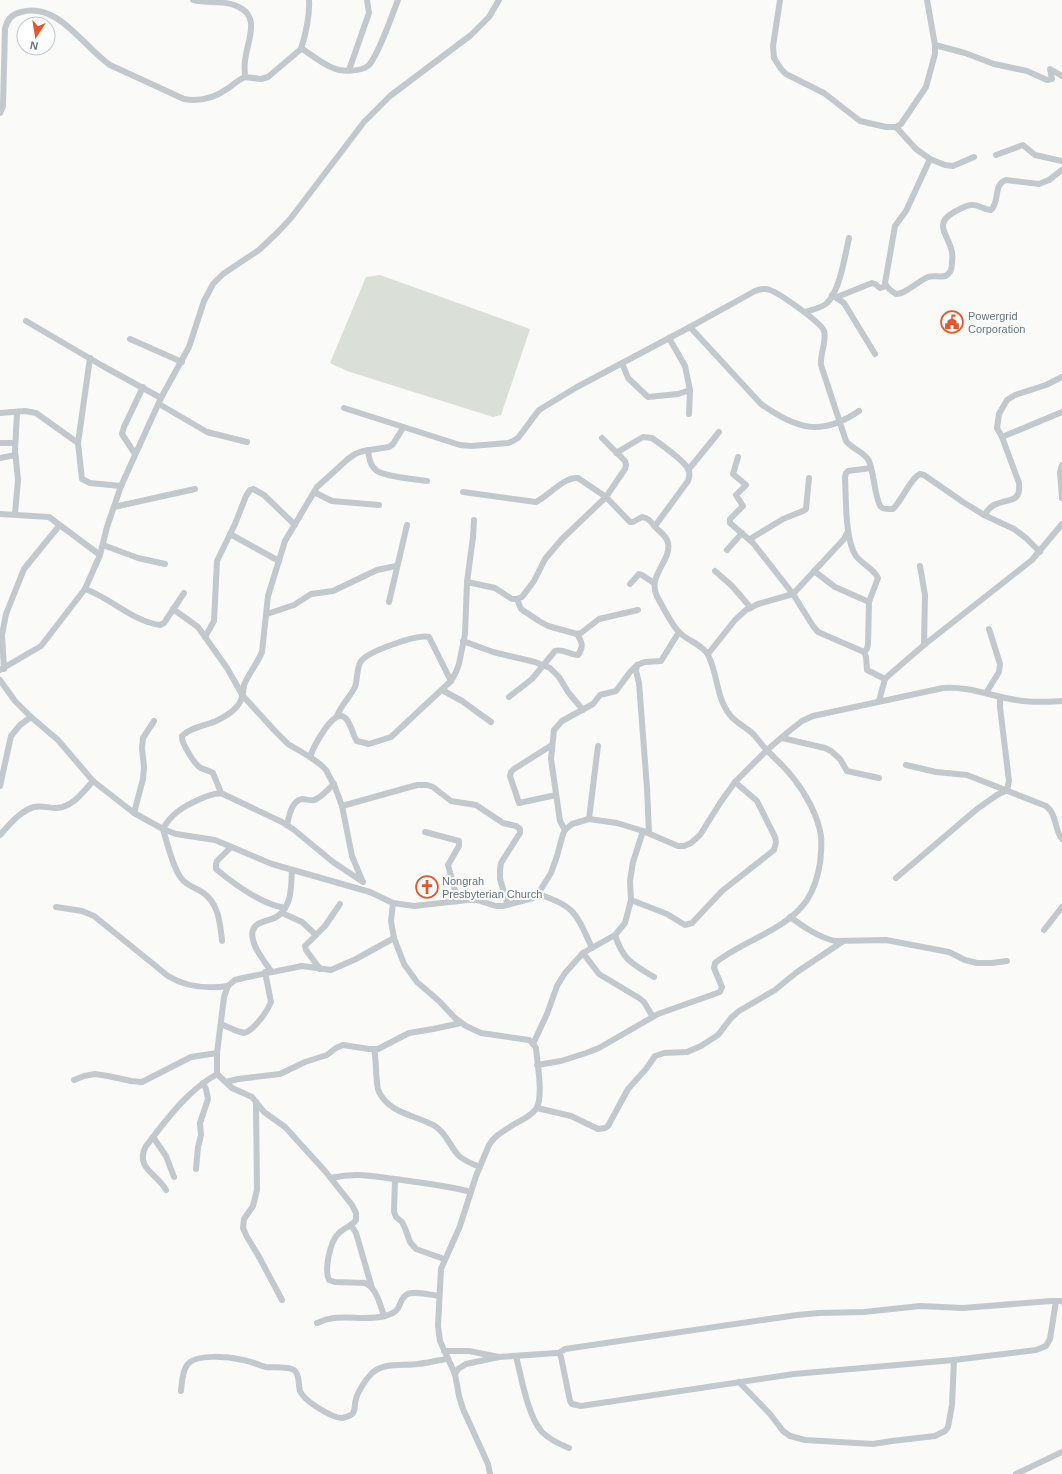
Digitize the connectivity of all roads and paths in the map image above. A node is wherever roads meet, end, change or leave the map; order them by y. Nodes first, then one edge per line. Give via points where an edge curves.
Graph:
1 (193, 0) edge
2 (309, 0) edge
3 (367, 0) edge
4 (398, 0) edge
5 (499, 0) edge
6 (780, 0) edge
7 (927, 0) edge
8 (935, 45) junction
9 (304, 50) junction
10 (349, 70) junction
11 (1062, 76) edge
12 (245, 77) junction
13 (0, 113) edge
14 (896, 127) junction
15 (996, 155) dead end
16 (974, 157) dead end
17 (930, 159) junction
18 (1062, 161) edge
19 (1062, 170) edge
20 (849, 238) dead end
21 (886, 286) junction
22 (835, 296) junction
23 (805, 312) junction
24 (26, 321) dead end
25 (690, 327) junction
26 (669, 338) junction
27 (130, 339) dead end
28 (875, 354) dead end
29 (90, 358) junction
30 (182, 362) junction
31 (622, 363) junction
32 (1062, 377) edge
33 (143, 387) junction
34 (690, 390) junction
35 (161, 398) junction
36 (158, 404) junction
37 (344, 408) dead end
38 (858, 412) dead end
39 (1062, 412) edge
40 (0, 413) edge
41 (17, 413) junction
42 (689, 414) dead end
43 (841, 422) junction
44 (403, 428) junction
45 (719, 432) dead end
46 (1002, 437) junction
47 (602, 438) dead end
48 (247, 442) dead end
49 (0, 443) edge
50 (15, 443) junction
51 (78, 443) junction
52 (368, 450) junction
53 (616, 453) junction
54 (135, 454) junction
55 (15, 455) junction
56 (738, 457) dead end
57 (0, 458) edge
58 (1062, 465) edge
59 (871, 468) junction
60 (689, 469) junction
61 (809, 478) dead end
62 (427, 481) dead end
63 (121, 486) junction
64 (195, 489) dead end
65 (314, 492) junction
66 (463, 492) dead end
67 (606, 497) junction
68 (1062, 498) edge
69 (379, 505) dead end
70 (114, 507) junction
71 (0, 514) edge
72 (15, 514) junction
73 (984, 515) junction
74 (474, 520) dead end
75 (1062, 524) edge
76 (295, 525) junction
77 (407, 525) dead end
78 (59, 526) junction
79 (655, 526) junction
80 (848, 531) junction
81 (742, 533) junction
82 (230, 534) junction
83 (750, 539) junction
84 (103, 545) junction
85 (727, 550) dead end
86 (1040, 552) junction
87 (100, 555) junction
88 (279, 561) junction
89 (165, 564) dead end
90 (396, 566) junction
91 (920, 566) dead end
92 (715, 571) dead end
93 (814, 571) junction
94 (467, 582) junction
95 (654, 583) junction
96 (630, 584) dead end
97 (85, 589) junction
98 (184, 593) dead end
99 (793, 594) junction
100 (517, 599) junction
101 (388, 602) dead end
102 (869, 602) junction
103 (751, 608) junction
104 (174, 609) junction
105 (638, 610) dead end
106 (266, 614) junction
107 (989, 629) dead end
108 (679, 632) junction
109 (577, 634) junction
110 (205, 637) junction
111 (463, 641) junction
112 (924, 645) junction
113 (864, 652) junction
114 (708, 654) junction
115 (543, 664) junction
116 (637, 665) junction
117 (2, 669) edge
118 (885, 679) junction
119 (0, 680) edge
120 (451, 681) junction
121 (442, 690) junction
122 (986, 693) junction
123 (242, 696) junction
124 (509, 697) dead end
125 (1000, 697) junction
126 (879, 701) junction
127 (1062, 701) edge
128 (583, 710) junction
129 (337, 716) junction
130 (31, 717) junction
131 (154, 721) dead end
132 (491, 722) dead end
133 (782, 738) junction
134 (552, 745) junction
135 (598, 746) dead end
136 (767, 750) junction
137 (310, 756) junction
138 (906, 765) dead end
139 (879, 778) dead end
140 (93, 781) junction
141 (735, 782) junction
142 (334, 784) junction
143 (0, 786) edge
144 (1006, 790) junction
145 (221, 793) junction
146 (556, 794) junction
147 (342, 806) junction
148 (134, 813) junction
149 (589, 819) junction
150 (287, 825) junction
151 (163, 829) junction
152 (565, 830) junction
153 (425, 832) dead end
154 (646, 832) junction
155 (0, 835) edge
156 (1062, 839) edge
157 (231, 846) junction
158 (292, 870) junction
159 (896, 878) dead end
160 (363, 882) junction
161 (370, 892) junction
162 (538, 894) junction
163 (631, 900) junction
164 (458, 901) junction
165 (393, 903) junction
166 (340, 904) dead end
167 (508, 905) junction
168 (56, 907) dead end
169 (1062, 907) edge
170 (284, 910) junction
171 (790, 917) junction
172 (1044, 930) dead end
173 (316, 935) junction
174 (615, 935) junction
175 (394, 938) junction
176 (222, 941) dead end
177 (842, 942) junction
178 (592, 948) junction
179 (583, 953) junction
180 (1007, 961) dead end
181 (320, 969) junction
182 (268, 972) junction
183 (654, 977) dead end
184 (228, 986) junction
185 (653, 1017) junction
186 (461, 1023) junction
187 (221, 1024) junction
188 (533, 1044) junction
189 (374, 1049) junction
190 (217, 1053) junction
191 (537, 1065) junction
192 (217, 1074) junction
193 (74, 1080) dead end
194 (203, 1082) junction
195 (226, 1082) junction
196 (256, 1102) junction
197 (537, 1108) junction
198 (152, 1137) junction
199 (480, 1167) junction
200 (196, 1169) dead end
201 (174, 1177) dead end
202 (331, 1178) junction
203 (395, 1179) junction
204 (166, 1190) dead end
205 (471, 1192) junction
206 (351, 1225) junction
207 (444, 1259) junction
208 (372, 1288) junction
209 (439, 1296) junction
210 (282, 1300) dead end
211 (1059, 1301) edge
212 (384, 1316) junction
213 (317, 1323) dead end
214 (444, 1351) junction
215 (559, 1354) junction
216 (516, 1356) junction
217 (499, 1357) junction
218 (448, 1359) junction
219 (954, 1360) junction
220 (455, 1374) junction
221 (739, 1382) junction
222 (181, 1391) dead end
223 (569, 1448) dead end
224 (1062, 1452) edge
225 (1025, 1472) edge
226 (490, 1474) edge
227 (1016, 1474) edge

1 - 12 street via 233,4 248,14 251,29
2 - 9 street via 309,18 301,48
3 - 10 street via 369,13
4 - 10 street via 369,64 360,69
5 - 30 street via 489,17 471,35 376,109 278,232 259,250 223,274 213,284 204,301
6 - 14 street via 773,46 774,58 781,69 824,93 860,121
7 - 8 street
8 - 11 street via 994,64 1027,71 1047,80 1052,79 1050,70
8 - 14 street via 926,87 901,124
9 - 10 street via 331,68
9 - 12 street via 298,51 268,77
12 - 13 street via 217,95 202,100 184,99 110,65 68,26 48,14 27,10 16,13 6,23 3,106
14 - 17 street via 916,149
15 - 18 street via 1023,145 1035,155
16 - 17 street via 953,166
17 - 21 street via 906,211 895,226
19 - 21 street via 1050,180 1039,184 1003,180 991,210 974,204 945,218 943,231 952,247 953,258 948,274 942,277 929,277 899,294
20 - 22 street
21 - 22 street via 880,288 872,283
22 - 23 street via 826,304
22 - 28 street via 844,302
23 - 25 street via 771,290 762,289
23 - 43 street via 824,331 821,365
24 - 29 street
25 - 26 street
25 - 43 street via 752,395 771,411 800,426 811,428
26 - 31 street
26 - 34 street via 682,360
27 - 30 street
29 - 33 street
29 - 51 street
30 - 35 street
31 - 34 street via 628,378 648,397
31 - 44 street via 539,410 518,438 508,443 460,445
32 - 46 street via 1007,400 997,424
33 - 35 street
33 - 54 street via 122,434
34 - 42 street
35 - 36 street
36 - 48 street via 208,432
36 - 54 street
37 - 44 street
38 - 43 street
39 - 46 street
40 - 41 street
41 - 50 street
41 - 51 street via 36,413
43 - 59 street via 846,441 865,456
44 - 52 street via 389,447
45 - 60 street
46 - 73 street via 1019,483 1019,495 989,508
47 - 53 street
49 - 50 street
50 - 55 street
51 - 63 street via 80,473 84,481
52 - 62 street via 370,463 377,471
52 - 65 street via 348,459
53 - 60 street via 648,436
53 - 67 street via 626,465
54 - 63 street
55 - 57 street
55 - 72 street via 18,480
56 - 81 street via 733,474 746,485 736,495 743,506 730,521
58 - 68 street
59 - 73 street via 877,499 885,509 893,509 920,474
59 - 80 street via 848,471 846,474
60 - 79 street via 688,481
61 - 83 street via 806,509 783,519
63 - 70 street
64 - 70 street
65 - 69 street via 332,501
65 - 76 street
66 - 67 street via 536,502 567,480 578,478
67 - 79 street via 630,522 644,517
67 - 100 street via 562,539 545,559 522,598
70 - 84 street
71 - 72 street
72 - 78 street via 49,517
73 - 86 street via 1014,529
74 - 94 street
75 - 86 street
76 - 82 street via 264,495 253,489 246,496
76 - 88 street via 285,541
77 - 90 street
78 - 87 street
78 - 117 street via 24,569 6,614 2,635
79 - 95 street via 666,538 668,550
80 - 93 street via 844,539
80 - 102 street via 856,556 871,568 878,578
81 - 83 street
81 - 85 street
82 - 88 street
82 - 110 street via 217,561 214,621
83 - 99 street
84 - 87 street
84 - 89 street via 138,558
86 - 112 street via 1026,566
87 - 97 street
88 - 106 street via 268,596
90 - 101 street
90 - 106 street via 377,570 333,591 311,594 294,605
91 - 112 street via 925,594
92 - 103 street
93 - 99 street
93 - 102 street via 835,587
94 - 100 street via 495,588 512,599
94 - 111 street
95 - 96 street via 639,574
95 - 108 street via 657,598
97 - 104 street via 156,625 164,623
97 - 117 street via 41,646
98 - 104 street
99 - 103 street
99 - 113 street via 818,632
100 - 109 street via 520,609 539,621
102 - 113 street via 868,644
103 - 114 street via 735,620
104 - 110 street via 194,622
105 - 109 street via 599,619
106 - 123 street via 262,652 244,685
107 - 122 street via 1000,664 999,672
108 - 114 street
108 - 116 street via 661,661
109 - 115 street via 582,642 578,655 558,650
110 - 123 street via 228,668
111 - 115 street via 494,652
111 - 120 street via 459,664
112 - 118 street
113 - 118 street via 867,670
114 - 136 street via 727,711
115 - 124 street via 527,683
115 - 128 street via 554,671
116 - 128 street via 620,688 602,694
116 - 154 street via 647,781
118 - 126 street
119 - 130 street via 15,702
120 - 121 street
120 - 129 street via 429,637 405,640 363,659 355,686
121 - 129 street via 391,737 369,744 357,741 346,718
121 - 132 street
122 - 125 street
122 - 126 street via 959,687 943,688
123 - 137 street via 288,744
123 - 145 street via 239,704 228,714 189,730 182,739 200,768 213,773
125 - 127 street
125 - 144 street via 1009,781
126 - 133 street via 813,716 802,721
128 - 134 street via 559,723 554,730
129 - 137 street via 329,724
130 - 140 street via 58,740
130 - 143 street via 11,736
131 - 148 street via 143,738 143,779
133 - 136 street
133 - 139 street via 825,748 836,755 847,771
134 - 146 street via 551,759
134 - 146 street via 511,772 510,776 519,803
135 - 149 street
136 - 141 street
136 - 171 street via 801,789 818,822 821,836 815,882 806,900
137 - 142 street via 321,765
138 - 144 street via 942,773 967,775
140 - 148 street
140 - 155 street via 81,796 64,806 36,807 27,810
141 - 154 street via 700,835 691,843 678,846
141 - 163 street via 753,796 762,809 775,837 774,850 722,891 688,925
142 - 147 street
142 - 150 street via 313,801 297,801
144 - 156 street via 1050,809
144 - 159 street via 977,809
145 - 150 street
145 - 151 street via 183,808
146 - 152 street via 560,821
147 - 160 street via 352,856
147 - 167 street via 417,785 427,785 451,800 476,805 503,823 516,826 520,833 501,863 499,874
148 - 151 street
149 - 152 street via 572,824
149 - 154 street via 617,822
150 - 160 street
151 - 157 street
151 - 176 street via 178,873 188,885 202,892 213,903 219,916
152 - 162 street via 551,873
153 - 164 street via 459,841 459,846 448,865
154 - 163 street via 633,862
157 - 158 street
157 - 170 street via 217,861 216,869 270,905
158 - 161 street
158 - 170 street via 290,895
160 - 161 street
161 - 165 street
162 - 167 street via 533,898
162 - 178 street via 556,900 572,910
163 - 174 street via 627,918
164 - 165 street via 414,906
164 - 167 street via 478,900 496,906
165 - 175 street via 391,921
166 - 173 street via 332,918
168 - 184 street via 82,911 94,916 176,981 206,987
169 - 172 street
170 - 173 street
170 - 182 street via 275,918 256,926 253,934 253,943
171 - 177 street via 819,936
171 - 185 street via 742,944 715,963 714,968 722,987 720,992
173 - 181 street via 305,948
174 - 178 street
174 - 183 street via 624,956 633,965
175 - 181 street via 336,968
175 - 186 street via 404,964 412,976
177 - 180 street via 886,940 950,952 977,963
177 - 197 street via 775,990 739,1011 718,1035 701,1046 687,1052 655,1056 628,1089 605,1128 598,1129 571,1116
178 - 179 street
179 - 185 street via 599,974 632,992 644,1002
179 - 188 street via 560,980
181 - 182 street via 302,966
182 - 184 street via 235,980
182 - 187 street via 271,1002 263,1016 244,1033
184 - 187 street
185 - 191 street via 599,1048 561,1061
186 - 188 street via 481,1033 523,1039
186 - 189 street via 409,1033 382,1048
187 - 190 street
188 - 191 street via 536,1048
189 - 195 street via 343,1045 327,1055 280,1074 238,1078
189 - 199 street via 378,1088 386,1102 396,1110 440,1129 458,1155
190 - 192 street
190 - 193 street via 191,1058 142,1082 95,1074
191 - 197 street via 540,1092
192 - 194 street
192 - 195 street
194 - 198 street via 184,1099
194 - 200 street via 208,1098 200,1124 202,1134
195 - 196 street
196 - 202 street via 264,1112 292,1133
196 - 210 street via 257,1190 243,1228
197 - 199 street via 492,1140
198 - 201 street via 166,1156
198 - 204 street via 143,1151 144,1163
199 - 205 street
202 - 203 street via 353,1174
202 - 206 street via 356,1213 356,1220
203 - 205 street via 443,1185
203 - 207 street via 394,1212 402,1222 410,1242 416,1249
205 - 207 street via 456,1236
206 - 208 street via 358,1239
206 - 208 street via 336,1235 331,1248 327,1277 335,1282 365,1283
207 - 209 street
208 - 212 street
209 - 212 street via 409,1294 404,1297 393,1314
209 - 214 street via 438,1326
211 - 215 street via 963,1308 920,1306 797,1315 565,1349
211 - 219 street via 1050,1339 1043,1349
212 - 213 street via 328,1319
214 - 217 street via 469,1351
214 - 218 street
215 - 216 street via 552,1352
215 - 221 street via 568,1397 572,1404 577,1406
216 - 217 street
216 - 223 street via 526,1398 541,1431 553,1441
217 - 220 street via 466,1364
218 - 220 street
218 - 222 street via 378,1369 370,1375 356,1396 352,1414 345,1418 329,1415 303,1396 296,1371 262,1366 237,1358 204,1357 193,1361 184,1370
219 - 221 street via 794,1374
219 - 221 street via 952,1404 945,1431 935,1436 873,1444 805,1440 790,1436 782,1431 770,1414
220 - 226 street via 463,1409
224 - 225 street
225 - 227 street

